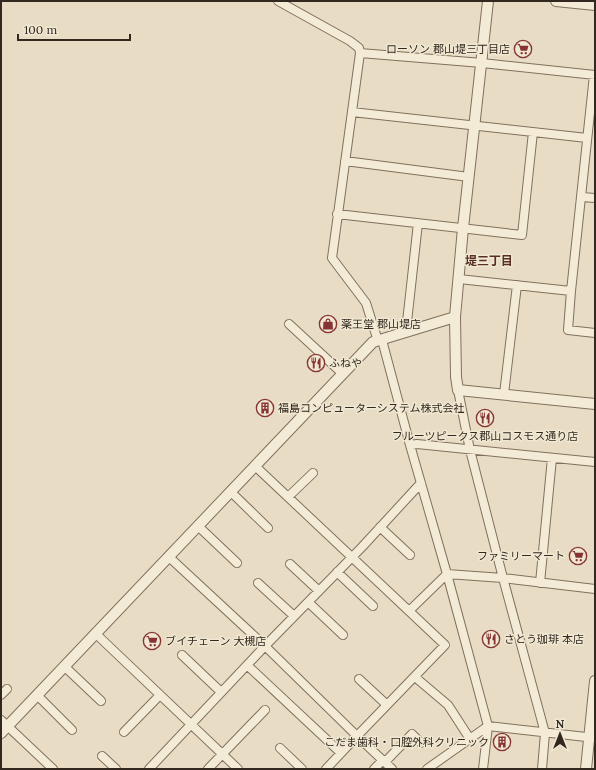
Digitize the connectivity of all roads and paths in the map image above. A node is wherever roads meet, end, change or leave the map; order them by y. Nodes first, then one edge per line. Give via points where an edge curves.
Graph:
1 (278, 1) edge
2 (488, 1) edge
3 (556, 1) edge
4 (595, 5) edge
5 (360, 53) junction
6 (482, 63) junction
7 (594, 75) edge
8 (352, 112) junction
9 (475, 126) junction
10 (533, 132) junction
11 (587, 138) junction
12 (345, 161) junction
13 (469, 177) junction
14 (582, 197) junction
15 (595, 198) edge
16 (337, 214) junction
17 (418, 223) junction
18 (464, 228) junction
19 (459, 278) junction
20 (517, 285) junction
21 (571, 291) junction
22 (455, 317) junction
23 (289, 324) dead end
24 (408, 332) junction
25 (595, 333) edge
26 (380, 340) junction
27 (343, 374) junction
28 (458, 390) junction
29 (504, 394) junction
30 (595, 404) edge
31 (410, 444) junction
32 (470, 450) junction
33 (552, 458) junction
34 (595, 462) edge
35 (255, 466) junction
36 (313, 473) dead end
37 (421, 483) junction
38 (231, 492) junction
39 (288, 497) junction
40 (198, 526) junction
41 (380, 527) junction
42 (268, 528) dead end
43 (410, 555) dead end
44 (168, 557) junction
45 (352, 557) junction
46 (237, 563) dead end
47 (290, 564) dead end
48 (337, 572) junction
49 (447, 574) junction
50 (503, 578) junction
51 (258, 583) dead end
52 (540, 583) junction
53 (595, 589) edge
54 (319, 591) junction
55 (308, 602) junction
56 (373, 606) dead end
57 (409, 611) junction
58 (294, 616) junction
59 (95, 633) junction
60 (343, 635) dead end
61 (265, 646) junction
62 (182, 655) dead end
63 (247, 665) junction
64 (64, 666) junction
65 (415, 677) junction
66 (359, 679) dead end
67 (595, 681) edge
68 (7, 689) dead end
69 (221, 692) junction
70 (1, 695) edge
71 (37, 695) junction
72 (160, 695) junction
73 (101, 701) dead end
74 (387, 705) junction
75 (265, 710) dead end
76 (191, 725) junction
77 (3, 726) edge
78 (488, 726) junction
79 (72, 730) dead end
80 (124, 732) dead end
81 (545, 733) junction
82 (357, 736) junction
83 (592, 737) edge
84 (470, 739) junction
85 (421, 743) dead end
86 (280, 748) dead end
87 (341, 753) junction
88 (222, 755) junction
89 (102, 756) dead end
90 (384, 761) junction
91 (53, 769) edge
92 (116, 769) edge
93 (149, 769) edge
94 (208, 769) edge
95 (238, 769) edge
96 (302, 769) edge
97 (326, 769) edge
98 (374, 769) edge
99 (392, 769) edge
100 (427, 769) edge
101 (484, 769) edge
102 (542, 769) edge
103 (586, 769) edge

1 - 5 street via 350,41 359,48
2 - 6 street
3 - 4 street
5 - 6 street
5 - 8 street
6 - 7 street
6 - 9 street
7 - 11 street
8 - 9 street
8 - 12 street
9 - 10 street
9 - 13 street
10 - 11 street
10 - 18 street via 522,235
11 - 14 street
12 - 13 street
12 - 16 street
13 - 18 street
14 - 15 street
14 - 21 street
16 - 17 street
16 - 26 street via 332,258 366,303
17 - 18 street
17 - 24 street
18 - 19 street
19 - 20 street
19 - 22 street
20 - 21 street
20 - 29 street
21 - 25 street via 568,330
22 - 24 street
22 - 28 street
23 - 27 street
24 - 26 street
26 - 27 street via 373,342
26 - 31 street
27 - 35 street
28 - 29 street
28 - 32 street
29 - 30 street
31 - 32 street
31 - 37 street
32 - 33 street
32 - 50 street
33 - 34 street
33 - 52 street
35 - 38 street
35 - 39 street
36 - 39 street
37 - 41 street
37 - 49 street
38 - 40 street
38 - 42 street
39 - 45 street
40 - 44 street
40 - 46 street
41 - 43 street
41 - 45 street
44 - 59 street
44 - 61 street
45 - 48 street
45 - 57 street
47 - 54 street
48 - 54 street
48 - 56 street
49 - 50 street
49 - 57 street
49 - 78 street
50 - 52 street
50 - 81 street
51 - 58 street
52 - 53 street
54 - 55 street
55 - 58 street
55 - 60 street
57 - 65 street via 446,645
58 - 61 street
59 - 64 street
59 - 72 street
61 - 63 street
61 - 82 street
62 - 69 street
63 - 69 street
63 - 87 street
64 - 71 street
64 - 73 street
65 - 74 street
65 - 84 street via 448,705
66 - 74 street
67 - 83 street
68 - 70 street
69 - 76 street
71 - 77 street
71 - 79 street
72 - 76 street
72 - 80 street
74 - 82 street
75 - 88 street
76 - 88 street
76 - 93 street
77 - 91 street
78 - 81 street
78 - 84 street
78 - 101 street
81 - 83 street
81 - 102 street
82 - 87 street
82 - 90 street
83 - 103 street
84 - 100 street
85 - 90 street via 412,734
86 - 96 street
87 - 97 street
88 - 94 street
88 - 95 street
89 - 92 street
90 - 98 street
90 - 99 street

